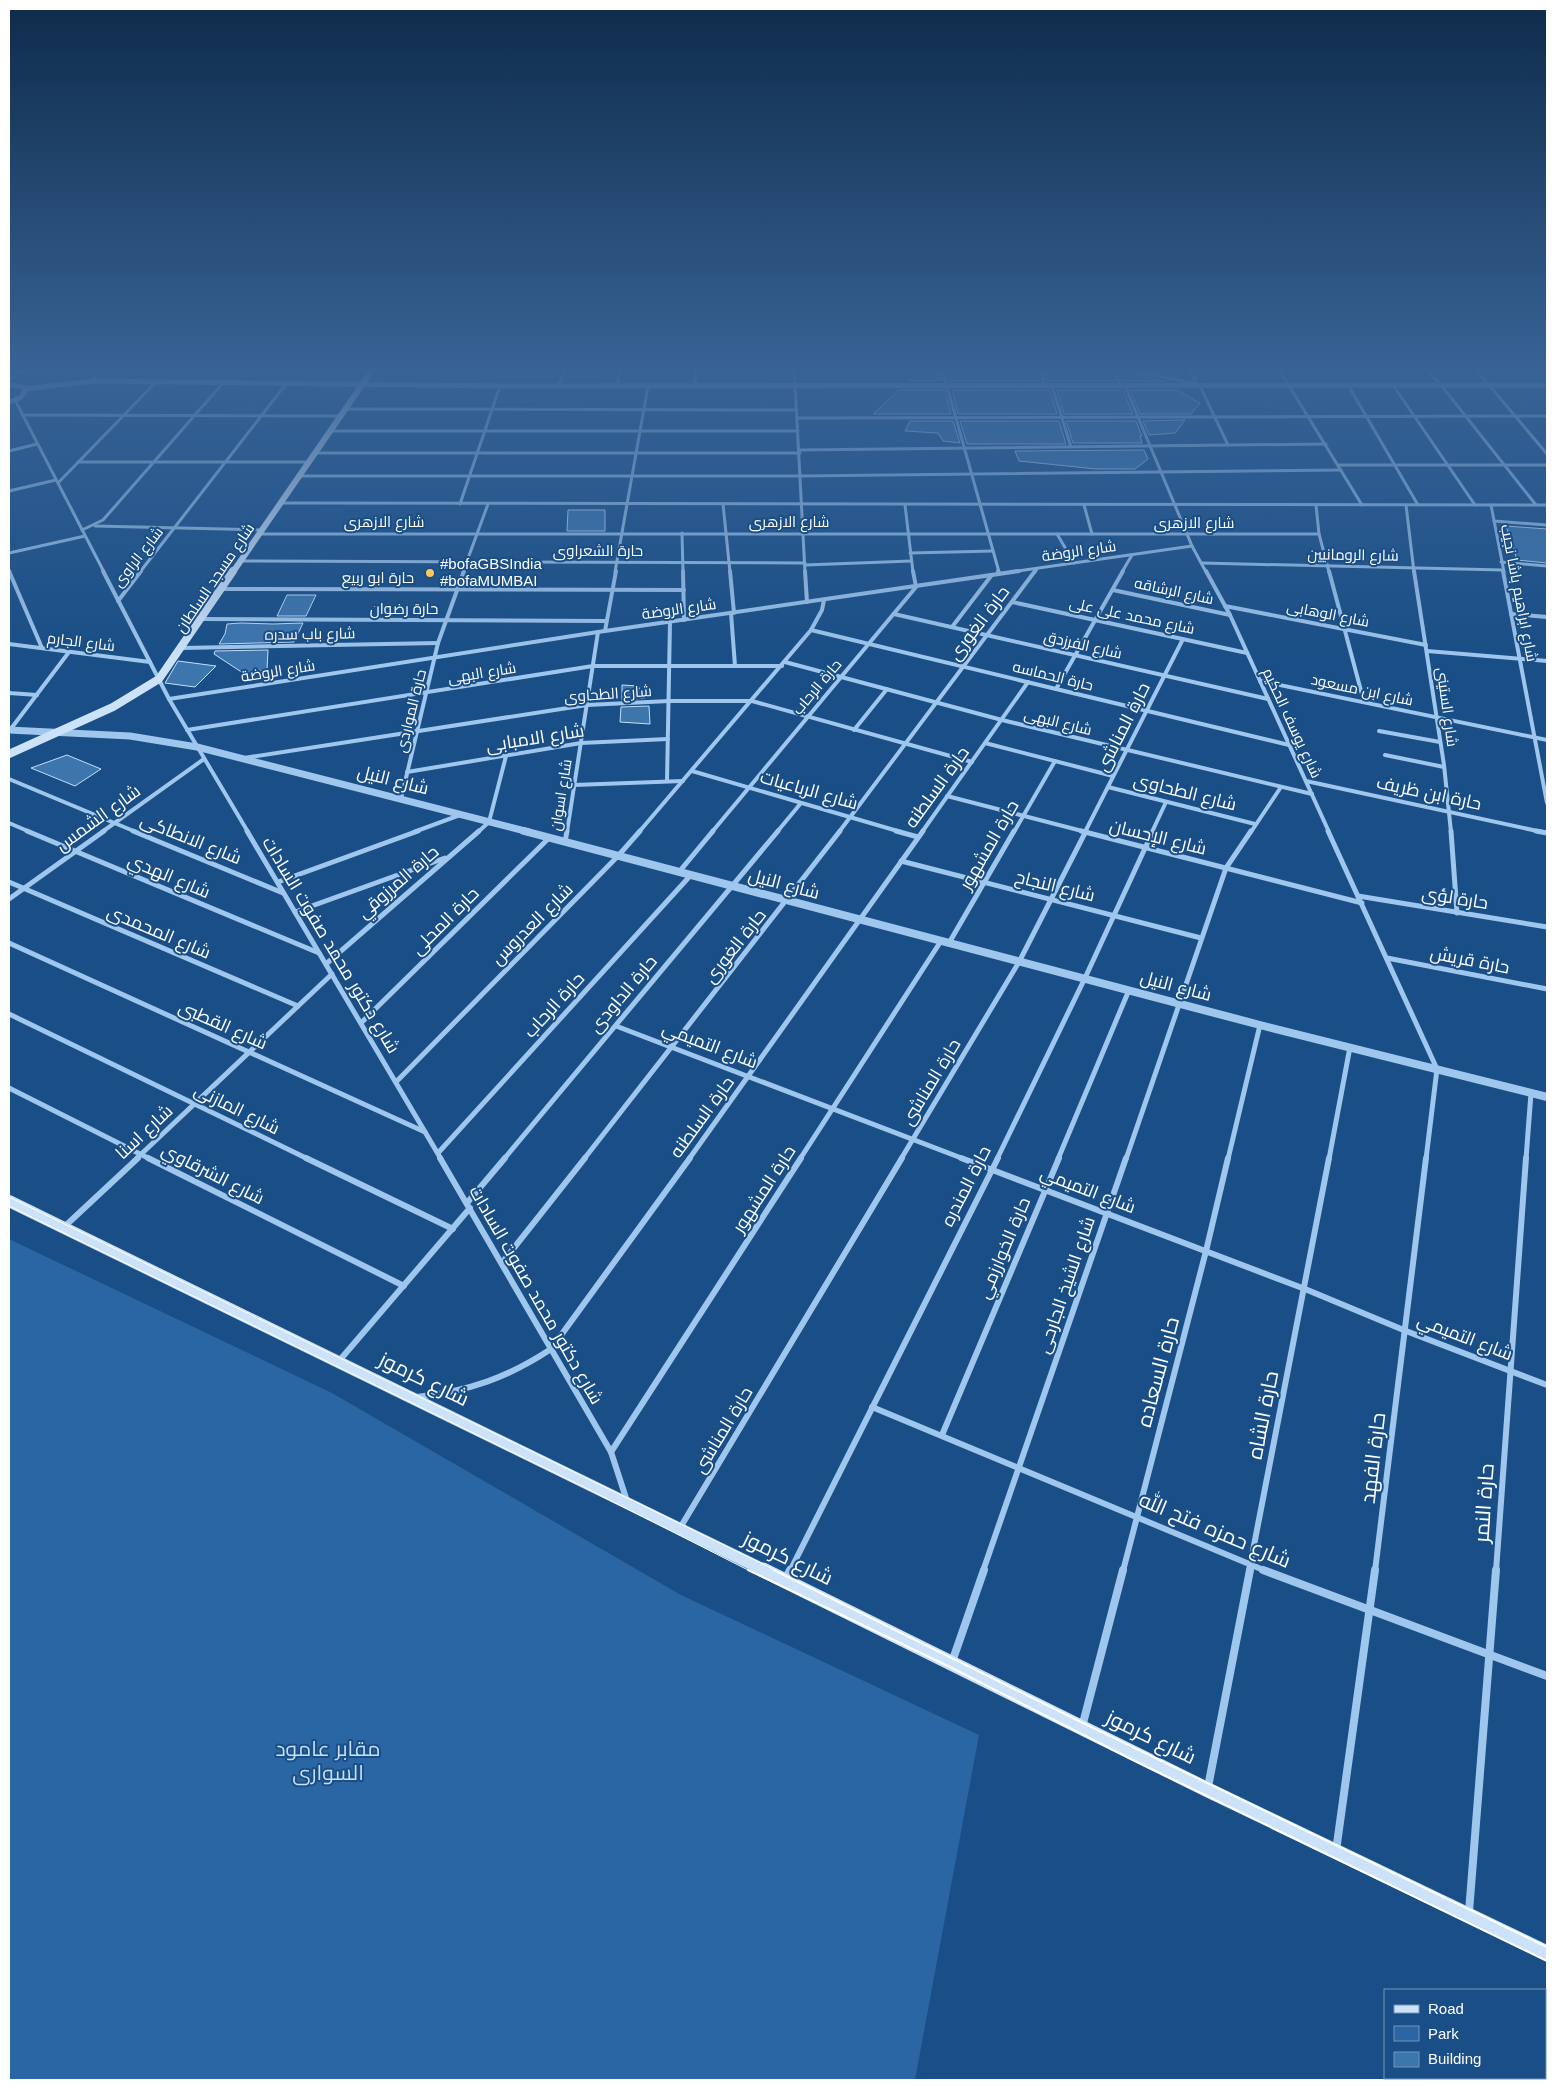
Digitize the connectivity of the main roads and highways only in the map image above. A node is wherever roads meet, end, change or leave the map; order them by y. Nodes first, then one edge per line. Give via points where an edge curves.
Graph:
1 (307, 463) edge
2 (9, 754) edge
3 (9, 1202) edge
4 (1547, 1953) edge

1 - 2 main road, شارع مسجد السلطان via 159,679 112,707
3 - 4 main road, شارع كرموز

